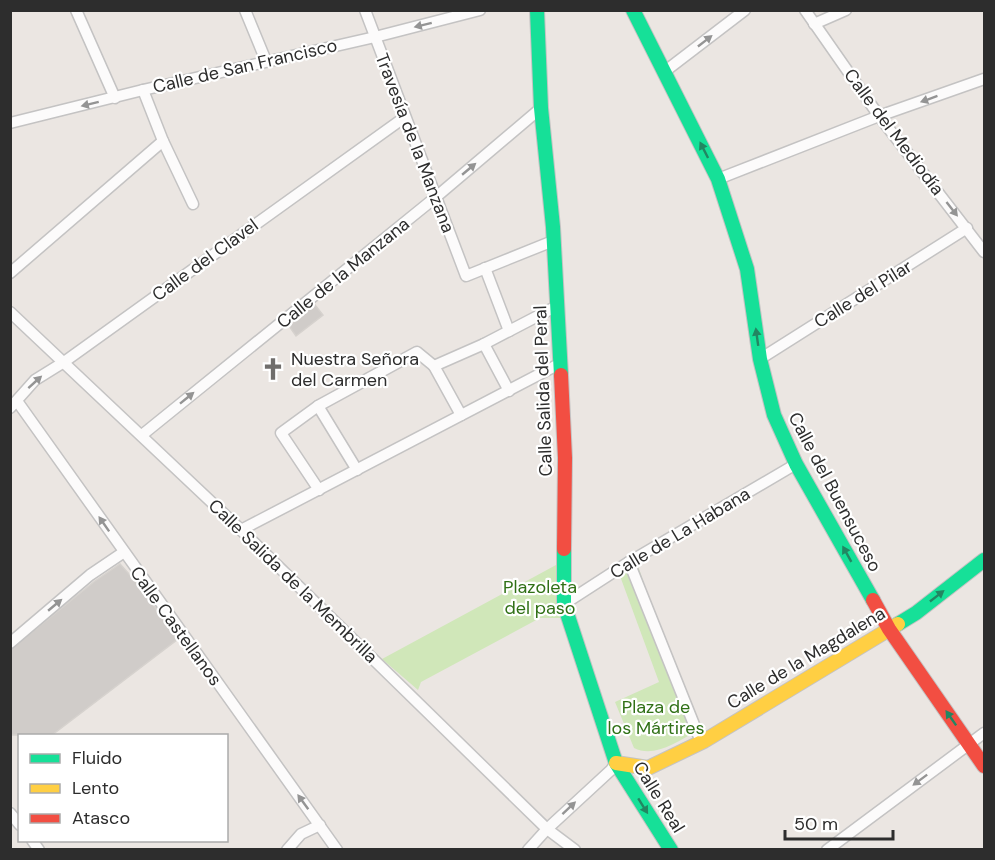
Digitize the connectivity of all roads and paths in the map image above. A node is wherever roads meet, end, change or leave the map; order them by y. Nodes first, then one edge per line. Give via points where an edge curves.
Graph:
1 (76, 10) edge
2 (245, 10) edge
3 (365, 10) edge
4 (480, 10) edge
5 (537, 10) edge
6 (745, 10) edge
7 (805, 10) edge
8 (846, 10) edge
9 (635, 12) edge
10 (814, 24) junction
11 (375, 37) junction
12 (266, 61) junction
13 (664, 72) junction
14 (984, 79) edge
15 (143, 90) junction
16 (115, 98) junction
17 (541, 108) junction
18 (879, 116) junction
19 (405, 117) junction
20 (10, 123) edge
21 (163, 141) junction
22 (718, 178) junction
23 (436, 197) junction
24 (193, 204) dead end
25 (967, 228) junction
26 (553, 241) junction
27 (984, 252) edge
28 (485, 268) junction
29 (10, 273) edge
30 (557, 306) junction
31 (10, 312) edge
32 (509, 331) junction
33 (484, 344) junction
34 (760, 359) junction
35 (64, 362) junction
36 (561, 363) junction
37 (434, 366) junction
38 (509, 391) junction
39 (14, 404) edge
40 (318, 406) junction
41 (461, 415) junction
42 (142, 435) junction
43 (796, 464) junction
44 (357, 470) junction
45 (319, 490) junction
46 (241, 530) junction
47 (124, 552) junction
48 (984, 560) edge
49 (629, 562) junction
50 (564, 604) junction
51 (889, 629) junction
52 (14, 636) edge
53 (984, 733) edge
54 (701, 741) junction
55 (968, 744) junction
56 (616, 763) junction
57 (984, 766) edge
58 (10, 813) edge
59 (320, 825) junction
60 (16, 826) edge
61 (547, 829) junction
62 (287, 849) edge
63 (337, 849) edge
64 (528, 849) edge
65 (575, 849) edge
66 (671, 849) edge
67 (827, 849) edge

1 - 16 street
2 - 12 street
3 - 11 street, Travesía de la Manzana
4 -> 11 street, Calle de San Francisco
5 - 17 street, Calle Salida del Peral
13 -> 6 street
7 - 10 street, Calle del Mediodía
8 - 10 street
9 - 13 street, Calle del Buensuceso
10 - 18 street, Calle del Mediodía
11 - 12 street, Calle de San Francisco
11 - 19 street, Travesía de la Manzana
12 - 15 street, Calle de San Francisco
22 -> 13 street, Calle del Buensuceso
14 -> 18 street
15 - 16 street, Calle de San Francisco
15 - 21 street
16 -> 20 street, Calle de San Francisco
23 -> 17 street, Calle de la Manzana
17 - 26 street, Calle Salida del Peral
18 - 22 street
18 -> 25 street, Calle del Mediodía
19 - 23 street, Travesía de la Manzana
19 - 35 street, Calle del Clavel
21 - 24 street
21 - 29 street
34 -> 22 street, Calle del Buensuceso via 747,269
23 - 28 street, Travesía de la Manzana via 466,276
42 -> 23 street, Calle de la Manzana
25 - 27 street, Calle del Mediodía
25 - 34 street, Calle del Pilar
26 - 28 street
26 - 30 street, Calle Salida del Peral
28 - 32 street
30 - 32 street
30 - 36 street, Calle Salida del Peral
31 - 35 street, Calle Salida de la Membrilla
32 - 33 street
33 - 37 street
33 - 38 street
34 - 43 street, Calle del Buensuceso via 774,415
39 -> 35 street, Calle del Clavel via 35,380
35 - 42 street, Calle Salida de la Membrilla
36 - 38 street
36 - 50 street, Calle Salida del Peral
37 - 40 street via 417,352
37 - 41 street
38 - 41 street
47 -> 39 street, Calle Castellanos
40 - 44 street
40 - 45 street via 280,433
41 - 44 street
42 - 46 street, Calle Salida de la Membrilla
43 - 49 street, Calle de La Habana
51 -> 43 street, Calle del Buensuceso
44 - 45 street
45 - 46 street
46 - 61 street, Calle Salida de la Membrilla
52 -> 47 street
59 -> 47 street, Calle Castellanos
51 -> 48 street, Calle de la Magdalena
49 - 50 street, Calle de La Habana
49 - 54 street
50 - 56 street, Calle Salida del Peral
51 - 54 street, Calle de la Magdalena
55 -> 51 street, Calle del Buensuceso
53 - 55 street
54 - 56 street, Calle de la Magdalena via 648,768
55 - 57 street, Calle del Buensuceso
55 -> 67 street
61 -> 56 street
56 -> 66 street, Calle Real
58 - 60 street
59 - 62 street via 301,834
59 - 63 street, Calle Castellanos
61 - 64 street
61 - 65 street, Calle Salida de la Membrilla

